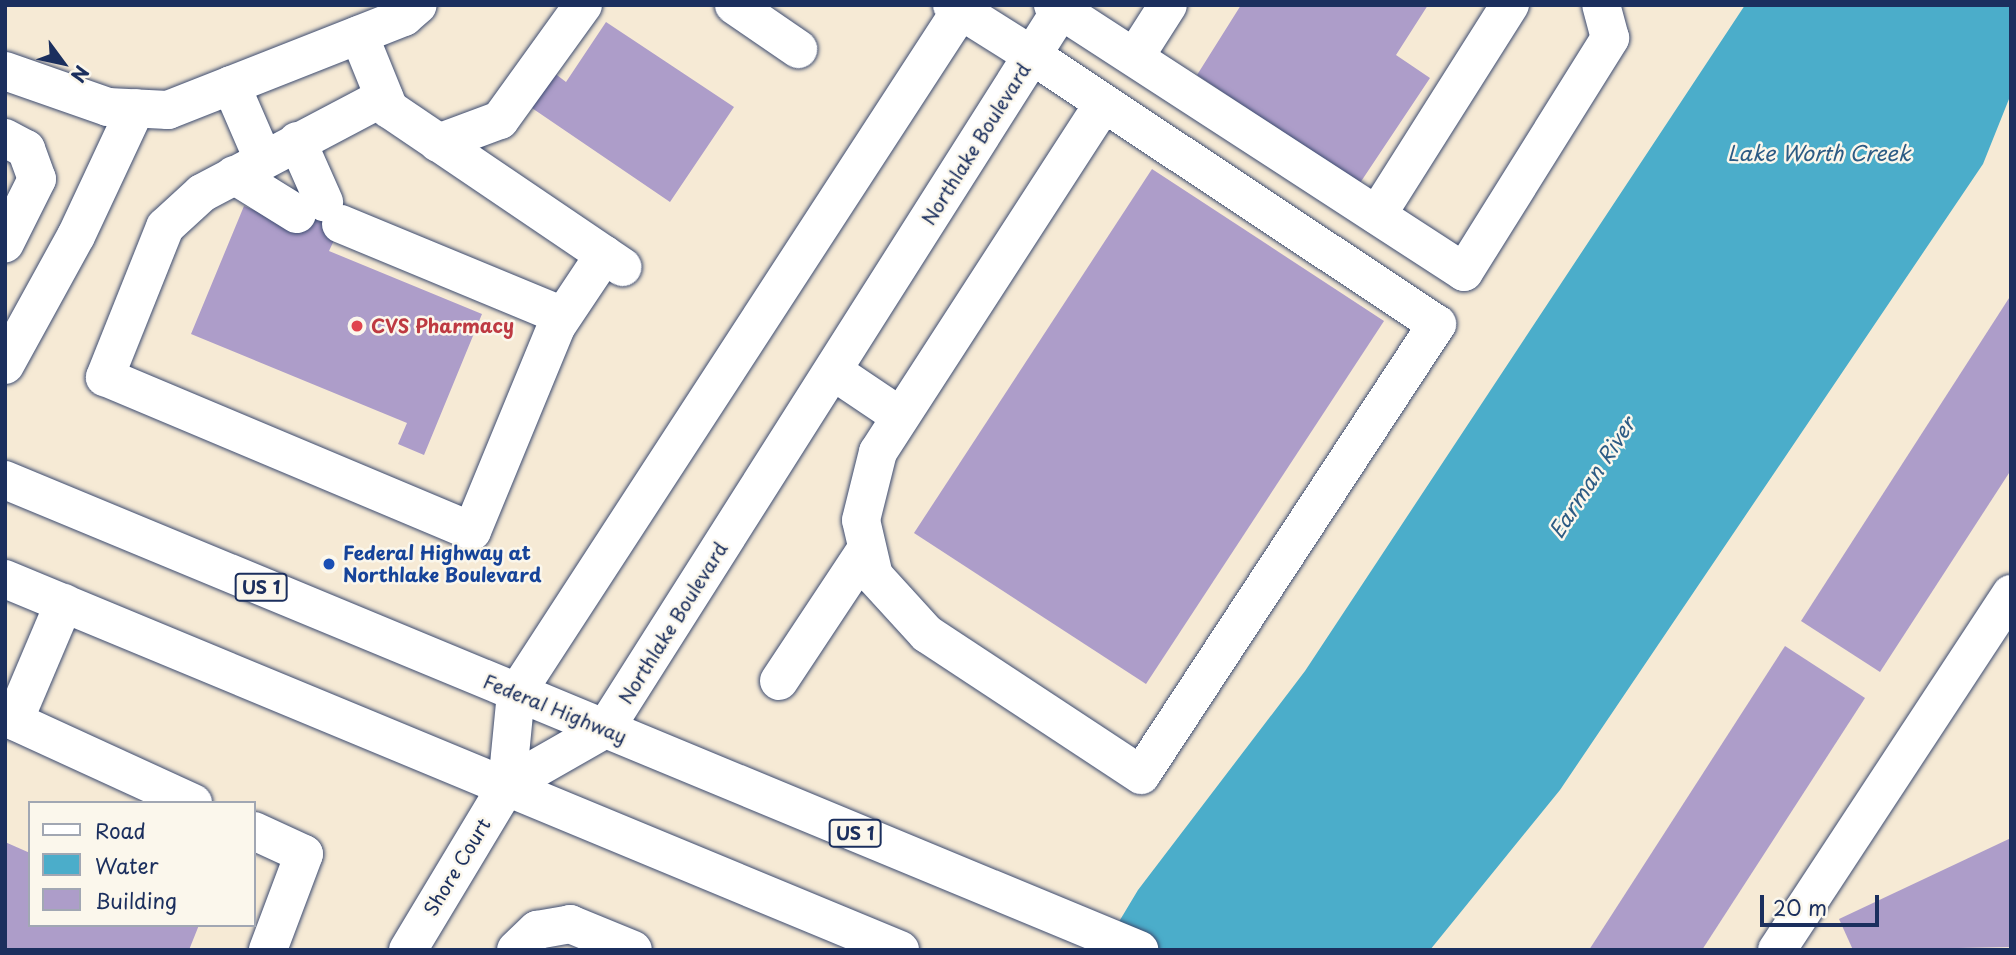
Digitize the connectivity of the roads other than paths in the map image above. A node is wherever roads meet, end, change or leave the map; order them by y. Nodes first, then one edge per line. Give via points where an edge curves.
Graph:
1 (418, 5) edge
2 (583, 5) edge
3 (734, 5) edge
4 (1168, 5) edge
5 (1510, 5) edge
6 (1601, 5) edge
7 (959, 7) edge
8 (1060, 7) edge
9 (359, 35) junction
10 (798, 49) dead end
11 (1136, 55) junction
12 (1032, 56) junction
13 (5, 71) edge
14 (231, 85) junction
15 (384, 97) junction
16 (1103, 104) junction
17 (136, 108) junction
18 (5, 138) edge
19 (297, 141) junction
20 (439, 143) junction
21 (248, 167) junction
22 (321, 213) junction
23 (1377, 215) junction
24 (5, 243) edge
25 (5, 253) edge
26 (53, 278) junction
27 (563, 316) junction
28 (5, 365) edge
29 (833, 371) junction
30 (900, 416) junction
31 (5, 480) edge
32 (867, 548) junction
33 (5, 579) edge
34 (2011, 594) edge
35 (64, 603) junction
36 (779, 681) dead end
37 (516, 694) junction
38 (10, 723) edge
39 (605, 729) junction
40 (507, 785) junction
41 (188, 801) edge
42 (256, 832) edge
43 (1122, 943) edge
44 (896, 949) edge
45 (268, 950) edge
46 (408, 950) edge
47 (516, 950) edge
48 (633, 950) edge
49 (1777, 950) edge

1 - 9 main road via 404,17
2 - 20 main road via 500,120
3 - 10 main road
4 - 11 main road
5 - 23 main road
6 - 23 main road via 1610,38 1464,272
7 - 12 main road
7 - 37 main road
8 - 11 main road
8 - 12 main road, Northlake Boulevard
9 - 14 main road
9 - 15 main road
11 - 23 main road
12 - 16 main road
12 - 29 main road, Northlake Boulevard
13 - 17 main road via 108,107
14 - 17 main road via 168,110
14 - 21 main road
15 - 19 main road
15 - 20 main road via 389,109
16 - 30 main road
16 - 32 main road via 1437,324 1141,775 927,634 874,576
17 - 26 main road
18 - 24 main road via 26,149 37,178
19 - 21 main road
19 - 22 main road
20 - 27 main road via 613,261
21 - 22 main road
21 - 27 main road via 202,193 165,227 105,377 472,531
22 - 27 main road
25 - 26 main road
26 - 28 main road
29 - 30 main road
29 - 39 main road, Northlake Boulevard
30 - 32 main road via 878,452 861,520
31 - 37 main road, Federal Highway / US 1
32 - 36 main road
33 - 35 main road
34 - 49 main road
35 - 38 main road
35 - 40 main road
37 - 39 main road, Federal Highway / US 1
37 - 40 main road
38 - 41 main road
39 - 40 main road, Northlake Boulevard
39 - 43 main road, Federal Highway / US 1
40 - 44 main road
40 - 46 main road, Shore Court
42 - 45 main road via 304,854
47 - 48 main road via 537,930 570,924

